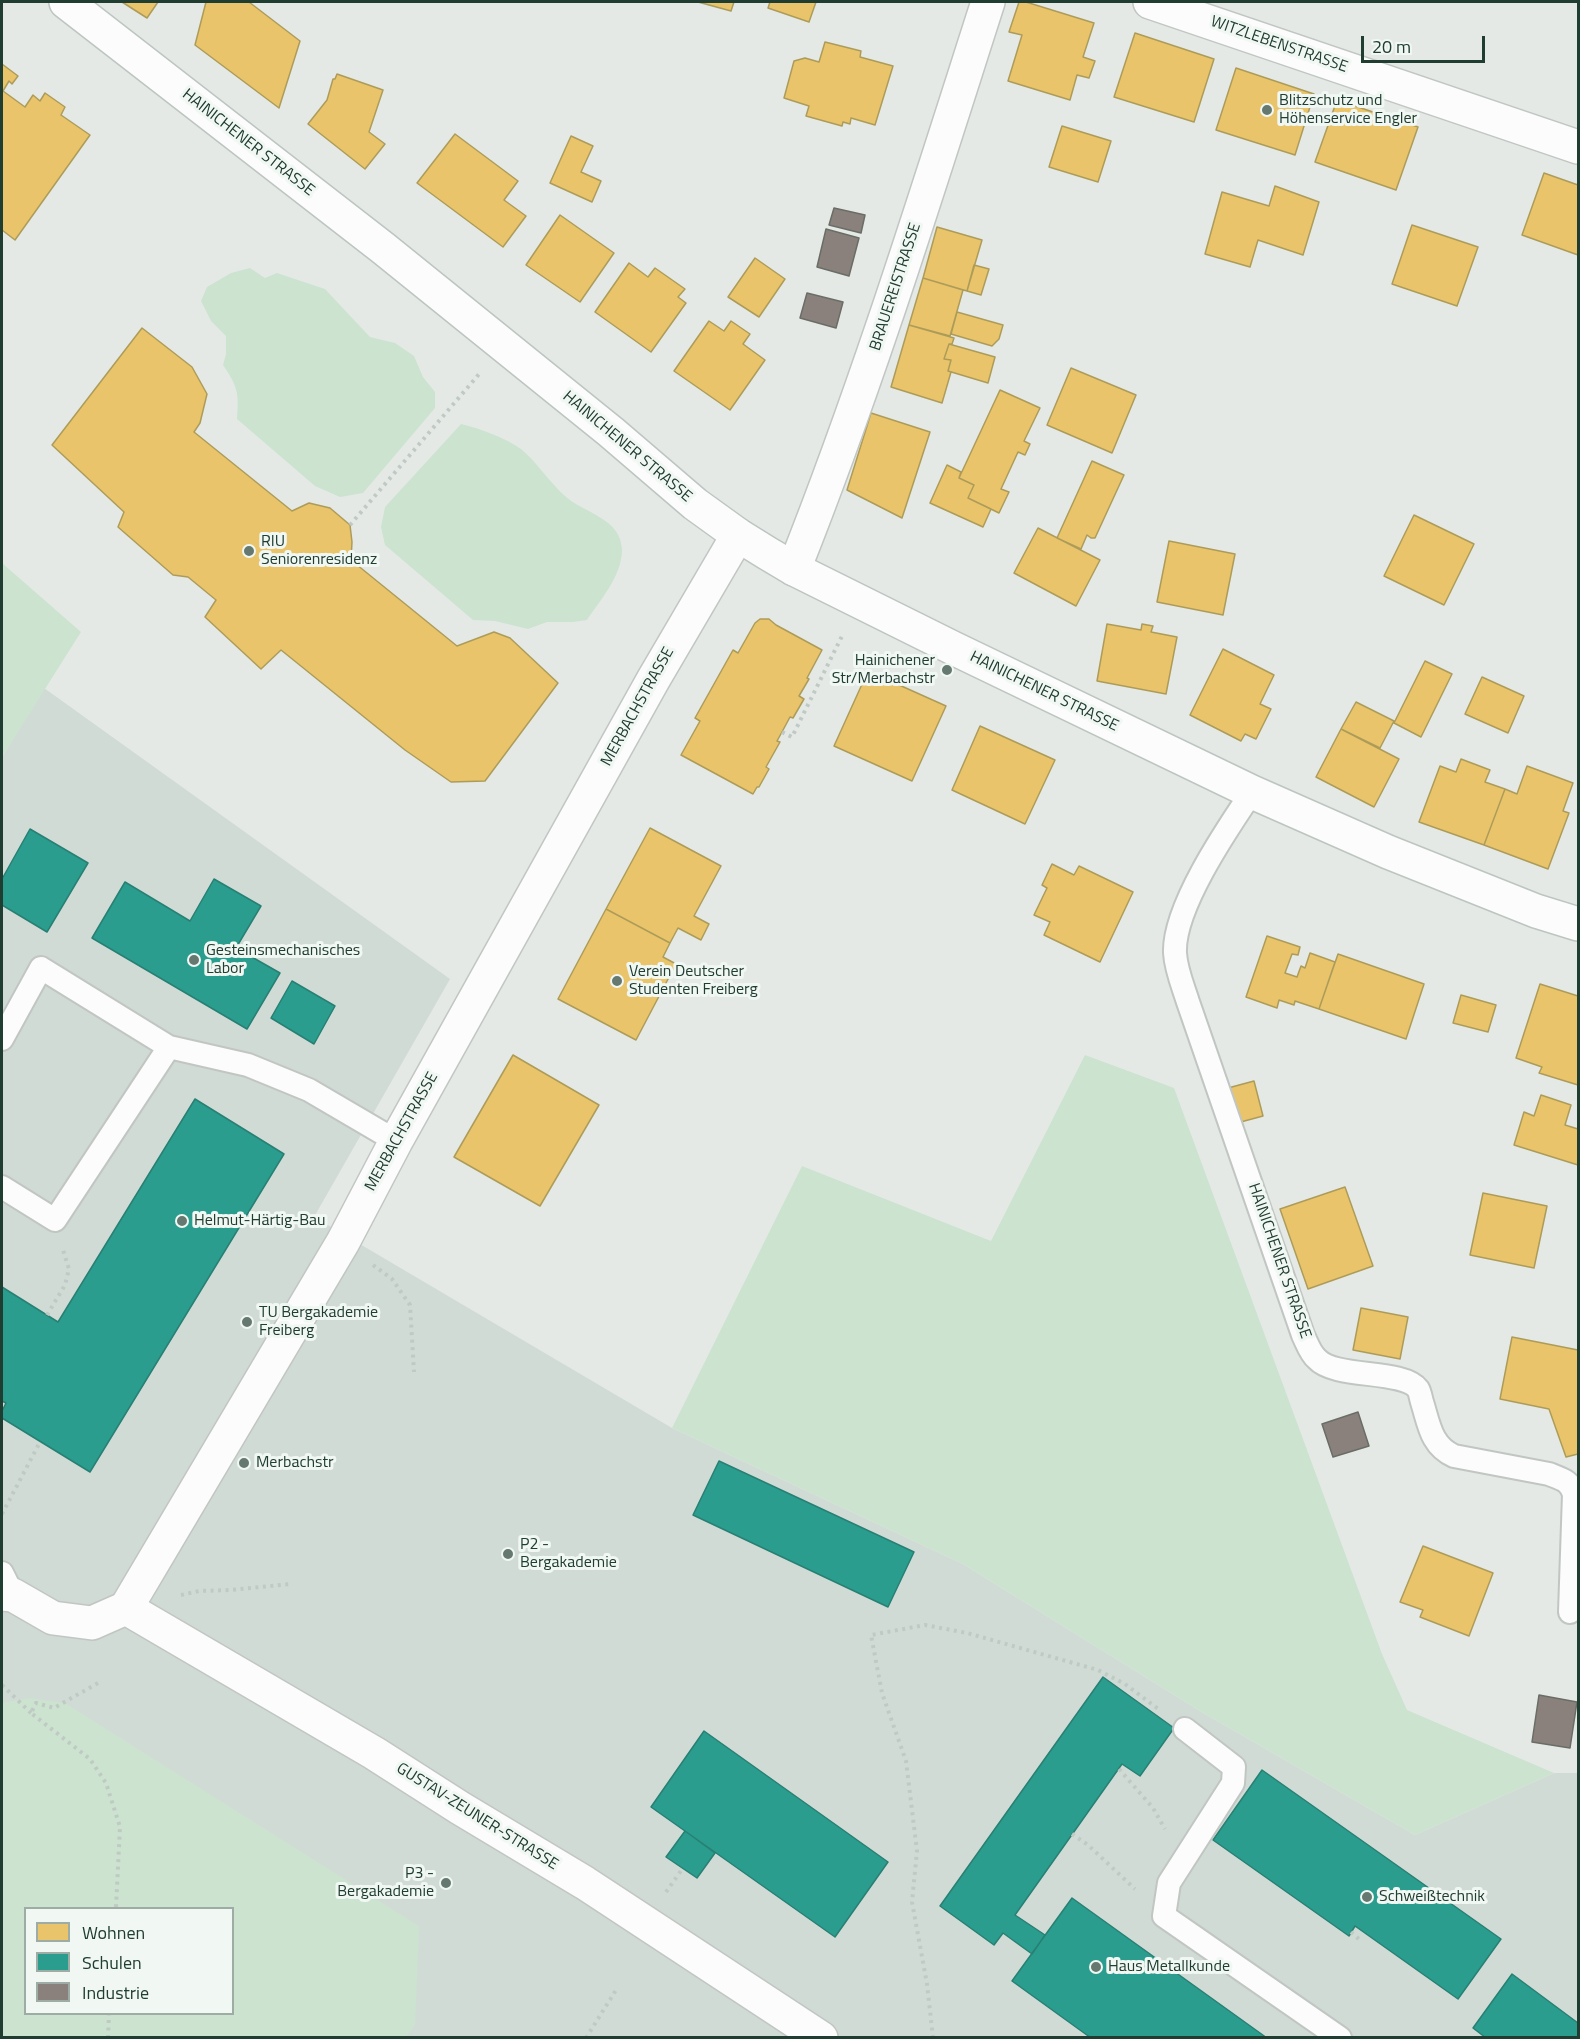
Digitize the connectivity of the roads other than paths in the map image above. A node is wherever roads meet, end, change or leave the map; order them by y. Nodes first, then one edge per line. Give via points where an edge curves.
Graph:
1 (66, 2) edge
2 (988, 2) edge
3 (1150, 2) edge
4 (1578, 147) edge
5 (738, 535) junction
6 (794, 569) junction
7 (1252, 792) junction
8 (1578, 924) edge
9 (2, 1039) edge
10 (169, 1047) junction
11 (396, 1141) junction
12 (2, 1186) edge
13 (5, 1587) edge
14 (126, 1608) junction
15 (1570, 1612) dead end
16 (1185, 1729) road end
17 (821, 2037) edge
18 (1340, 2037) edge

1 - 5 street, HAINICHENER STRASSE via 374,240
2 - 6 street, BRAUEREISTRASSE via 892,301 836,464
3 - 4 street, WITZLEBENSTRASSE
5 - 6 street, HAINICHENER STRASSE
5 - 11 street, MERBACHSTRASSE via 652,680
6 - 7 street, HAINICHENER STRASSE
7 - 8 street, HAINICHENER STRASSE via 1399,856
7 - 15 lane, HAINICHENER STRASSE via 1223,835 1187,904 1175,952 1188,1002 1303,1335 1324,1365 1406,1382 1418,1389 1435,1441 1446,1452 1549,1474 1569,1484 1574,1494
9 - 10 lane via 41,968
10 - 11 lane via 248,1065 309,1090
10 - 12 lane via 55,1220
11 - 14 street, MERBACHSTRASSE via 343,1242
13 - 14 street via 53,1618 92,1623
14 - 17 street, GUSTAV-ZEUNER-STRASSE via 374,1753 585,1883
16 - 18 lane via 1234,1767 1233,1783 1169,1883 1164,1916

